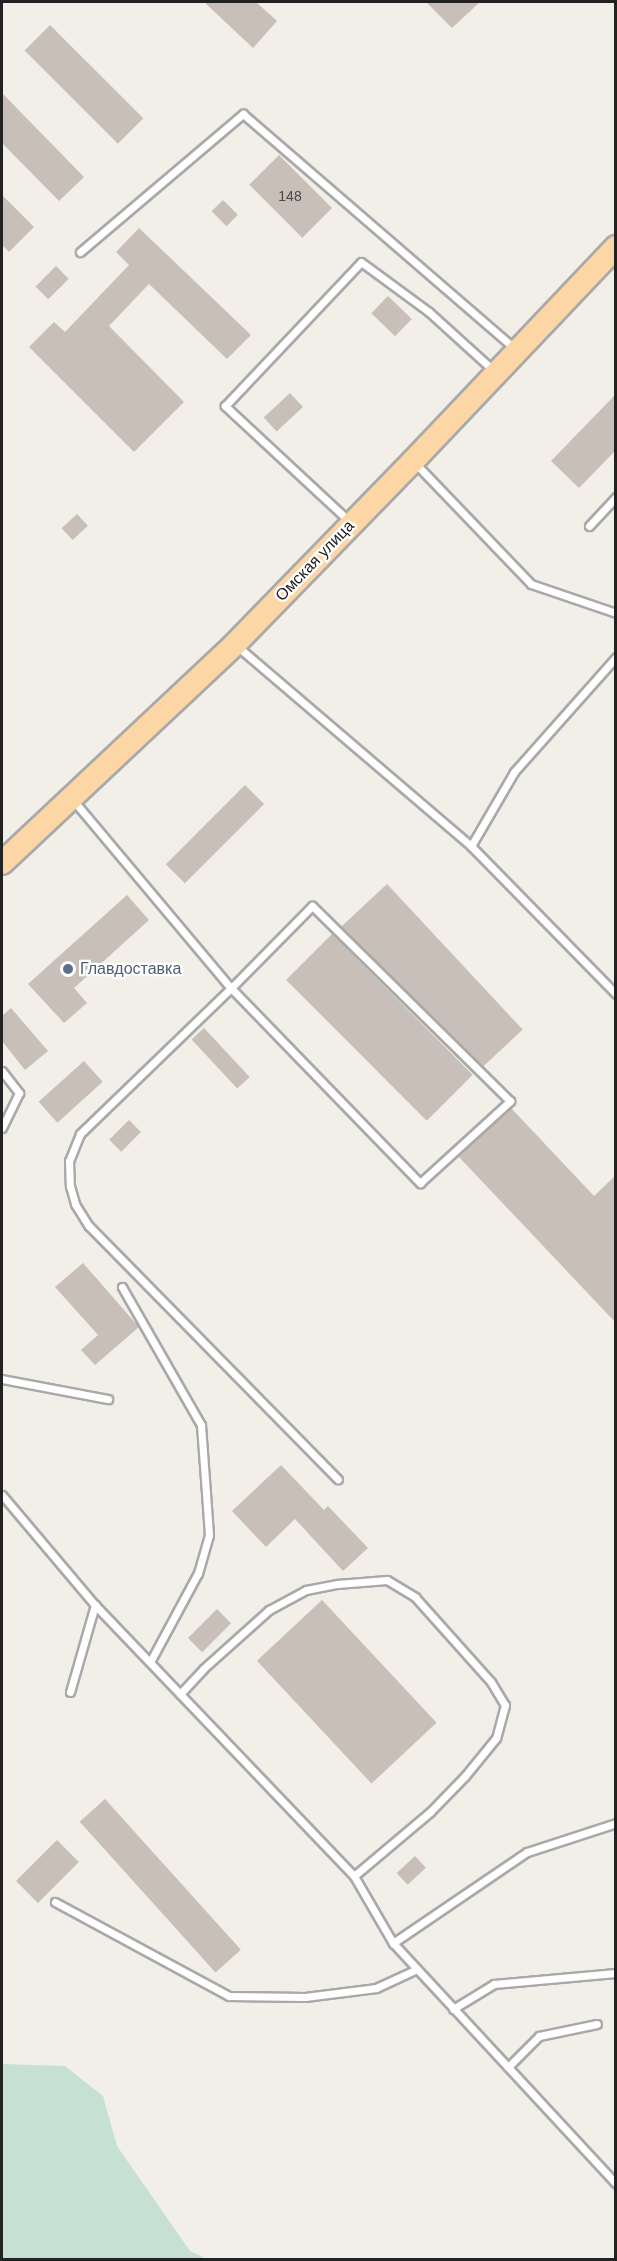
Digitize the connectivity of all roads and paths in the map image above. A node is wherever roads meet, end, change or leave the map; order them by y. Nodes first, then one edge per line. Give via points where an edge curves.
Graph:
1 (615, 247) edge
2 (80, 252) dead end
3 (517, 350) junction
4 (496, 372) junction
5 (413, 461) junction
6 (615, 497) edge
7 (351, 523) junction
8 (589, 526) dead end
9 (615, 613) edge
10 (235, 644) junction
11 (615, 657) edge
12 (71, 798) junction
13 (471, 846) junction
14 (2, 863) edge
15 (231, 988) junction
16 (615, 993) edge
17 (2, 1071) edge
18 (2, 1128) edge
19 (122, 1287) dead end
20 (2, 1379) edge
21 (108, 1399) dead end
22 (338, 1479) dead end
23 (2, 1496) edge
24 (95, 1605) junction
25 (150, 1662) junction
26 (70, 1692) dead end
27 (180, 1694) junction
28 (615, 1823) edge
29 (354, 1876) junction
30 (55, 1902) dead end
31 (393, 1943) junction
32 (417, 1969) junction
33 (615, 1973) edge
34 (453, 2008) junction
35 (597, 2024) dead end
36 (508, 2067) junction
37 (615, 2184) edge

1 - 3 main road, Омская улица
2 - 3 lane via 243,114
3 - 4 main road, Омская улица
4 - 5 main road, Омская улица
4 - 7 lane via 429,312 361,262 225,406
5 - 7 main road, Омская улица
5 - 9 lane via 531,584
6 - 8 lane
7 - 10 main road, Омская улица
10 - 12 main road, Омская улица
10 - 13 lane
11 - 13 lane via 514,772
12 - 14 main road, Омская улица
12 - 15 lane
13 - 16 lane
15 - 15 lane via 420,1183 510,1101 312,906
15 - 22 lane via 80,1134 69,1161 70,1186 80,1211 112,1252
17 - 18 lane via 19,1093
19 - 25 lane via 201,1425 209,1535 198,1573
20 - 21 lane
23 - 24 lane
24 - 25 lane
24 - 26 lane
25 - 27 lane
27 - 29 lane
27 - 29 lane via 269,1610 306,1590 387,1580 415,1597 491,1682 505,1705 496,1738 465,1776 430,1812
28 - 31 lane via 527,1852
29 - 31 lane
30 - 32 lane via 229,1996 305,1998 376,1988
31 - 32 lane
32 - 34 lane
33 - 34 lane via 494,1984
34 - 36 lane
35 - 36 lane via 539,2036
36 - 37 lane

